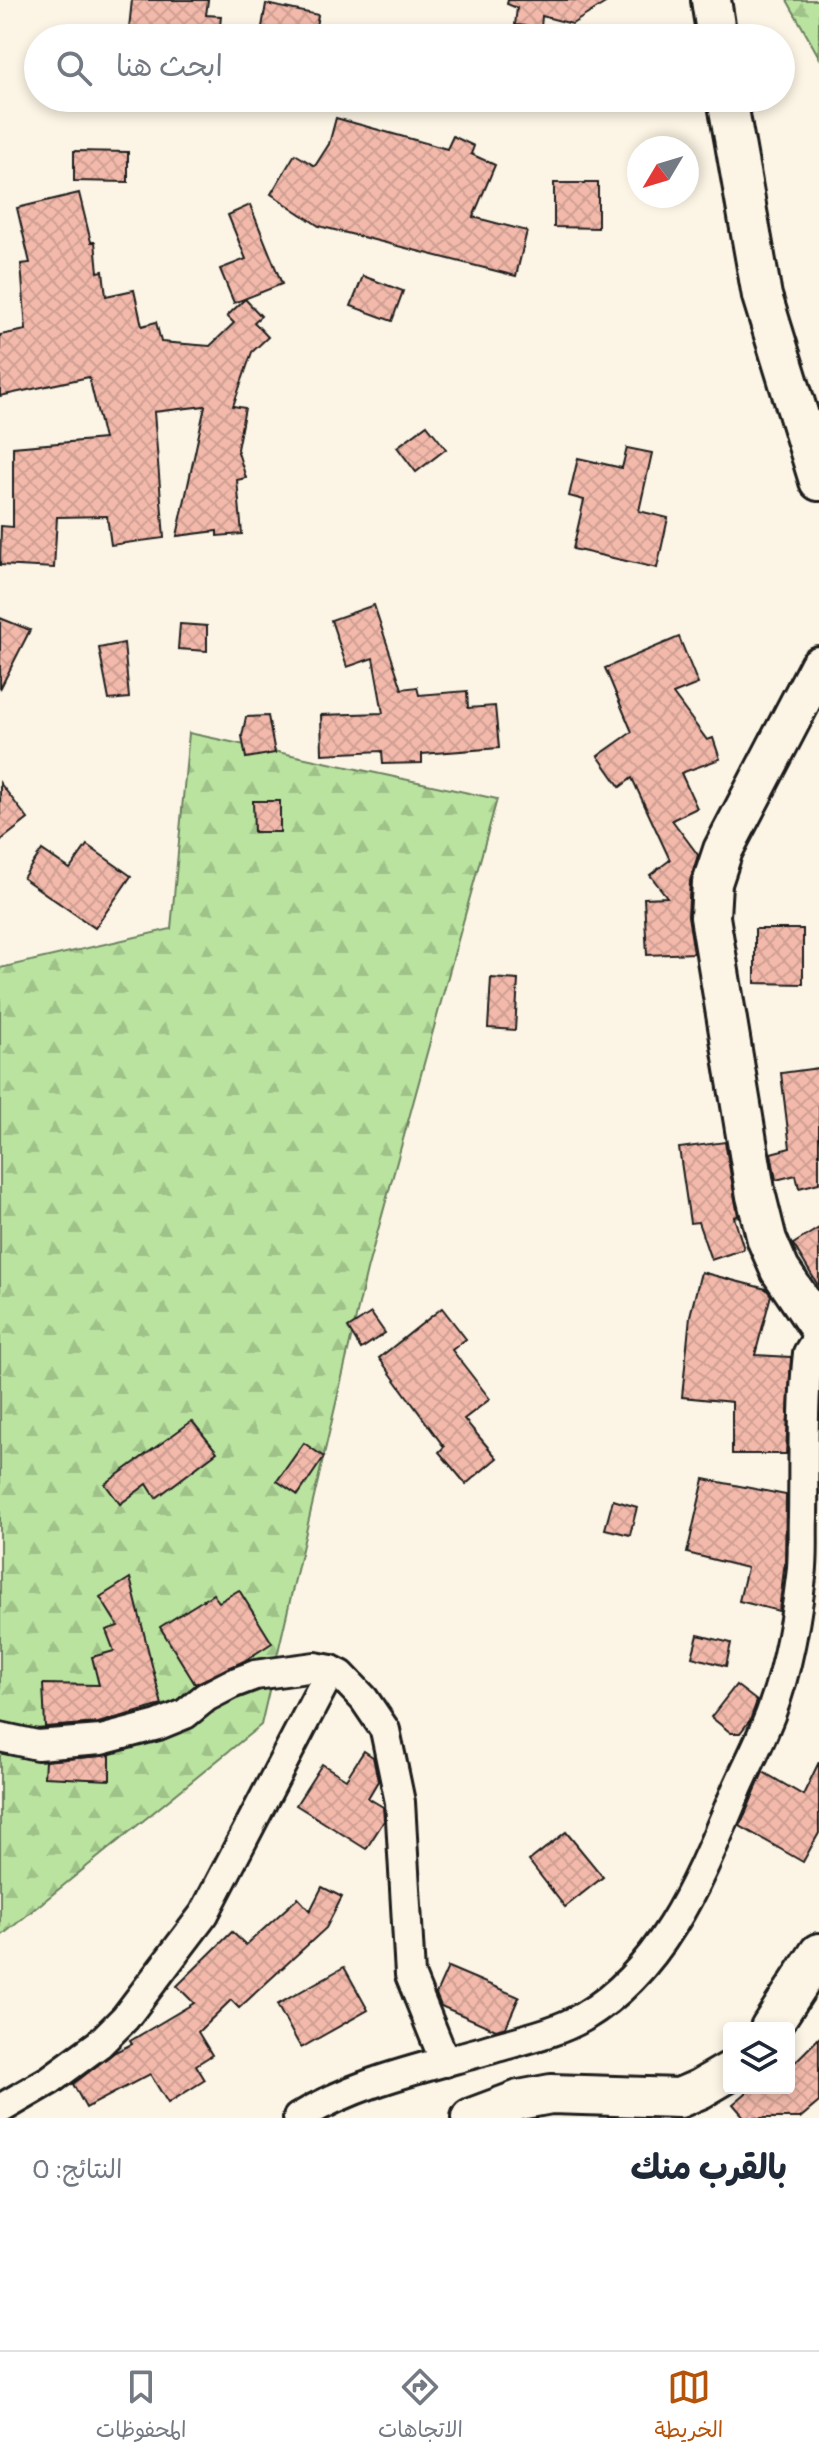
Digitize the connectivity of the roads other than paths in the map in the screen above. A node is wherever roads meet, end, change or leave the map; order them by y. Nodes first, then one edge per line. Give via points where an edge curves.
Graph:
1 (711, 0) edge
2 (715, 24) edge
3 (729, 112) edge
4 (819, 481) edge
5 (819, 666) edge
6 (819, 1328) edge
7 (819, 1335) edge
8 (331, 1670) junction
9 (0, 1737) edge
10 (819, 1953) edge
11 (774, 2022) edge
12 (445, 2062) junction
13 (723, 2076) edge
14 (0, 2109) edge
15 (298, 2118) edge
16 (471, 2118) edge

1 - 2 main road
3 - 4 main road via 762,296
5 - 6 main road via 723,850 712,883 710,917 767,1240 780,1270
7 - 12 street via 808,1353 806,1375 802,1574 793,1628 765,1728 693,1893 646,1961 604,2004 556,2030
8 - 9 street via 315,1667 255,1675 218,1690 185,1714 131,1734 54,1745
8 - 12 street via 364,1699 385,1730 400,1802 410,1975
8 - 14 street via 204,1914 99,2044
10 - 11 main road
12 - 15 street via 376,2081
13 - 16 main road via 679,2098 551,2094

